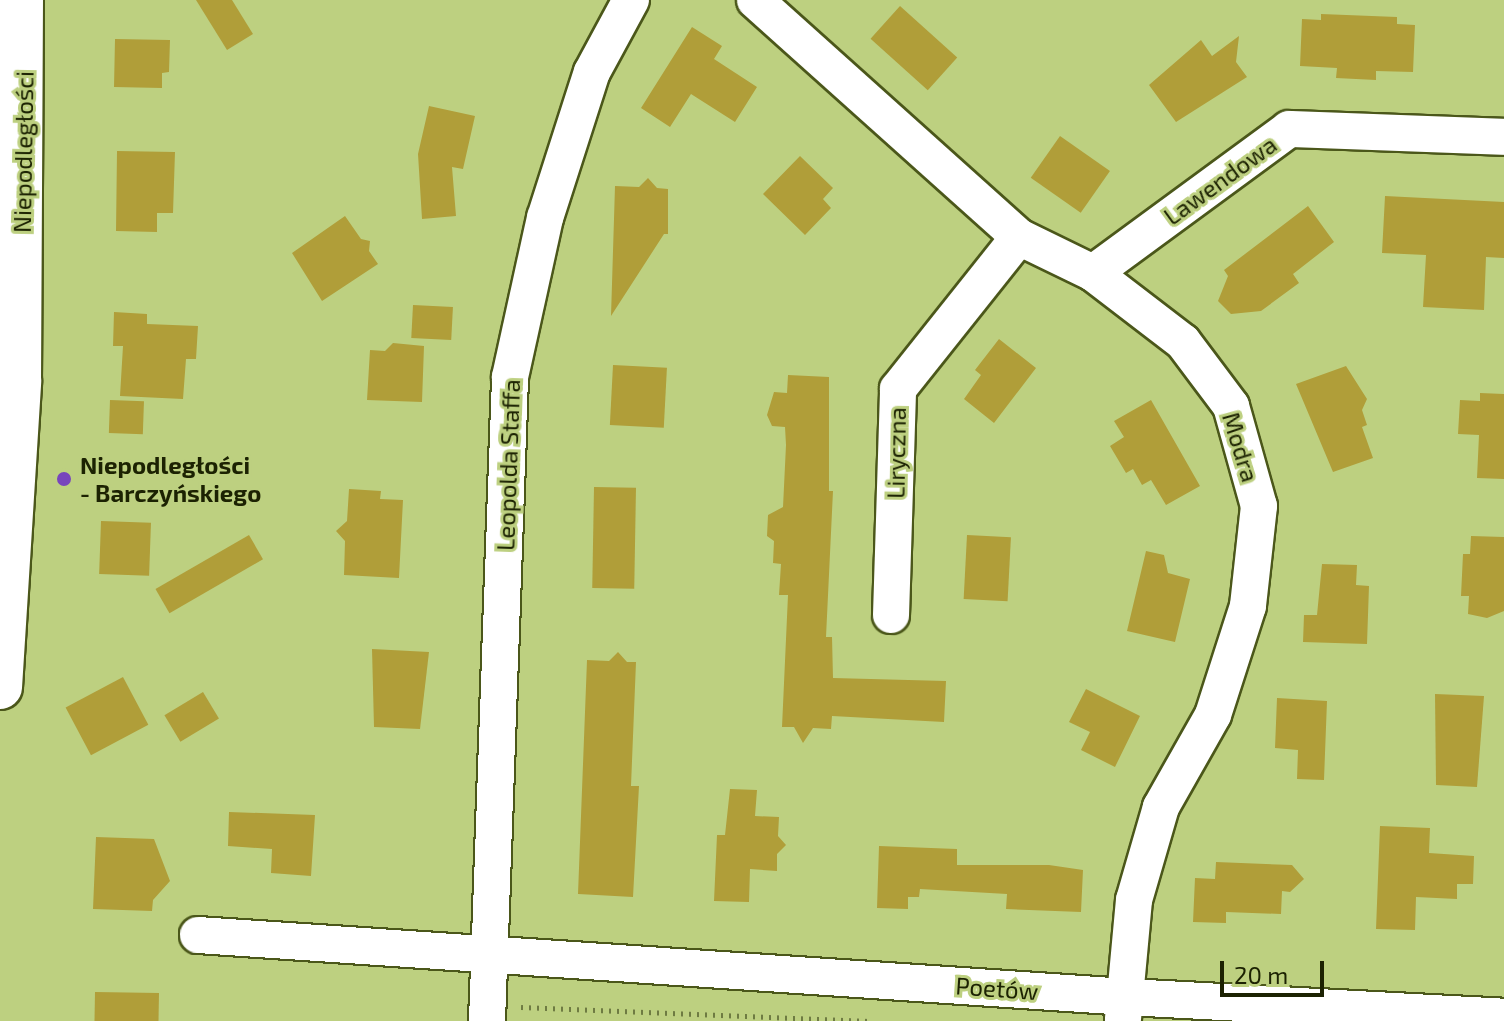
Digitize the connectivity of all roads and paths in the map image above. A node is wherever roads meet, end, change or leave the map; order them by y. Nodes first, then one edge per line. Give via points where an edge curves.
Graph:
1 (21, 0) edge
2 (631, 0) edge
3 (755, 0) edge
4 (1504, 137) edge
5 (1019, 237) junction
6 (1093, 273) junction
7 (7, 467) edge
8 (891, 615) dead end
9 (0, 687) edge
10 (198, 935) dead end
11 (491, 951) junction
12 (1124, 1009) edge
13 (488, 1014) edge
14 (1504, 1017) edge
15 (870, 1021) edge

1 - 7 street, Niepodległości
2 - 11 street, Leopolda Staffa via 592,72 545,218 510,377
3 - 5 street, Modra
4 - 6 street, Lawendowa via 1289,129
5 - 6 street, Modra
5 - 8 street, Liryczna via 898,389
6 - 12 street, Modra via 1183,342 1231,406 1259,506 1248,606 1213,715 1161,807 1134,900
7 - 9 street, Niepodległości
10 - 11 street
11 - 12 street, Poetów
11 - 13 street, Leopolda Staffa
12 - 14 street, Poetów
13 - 15 path

